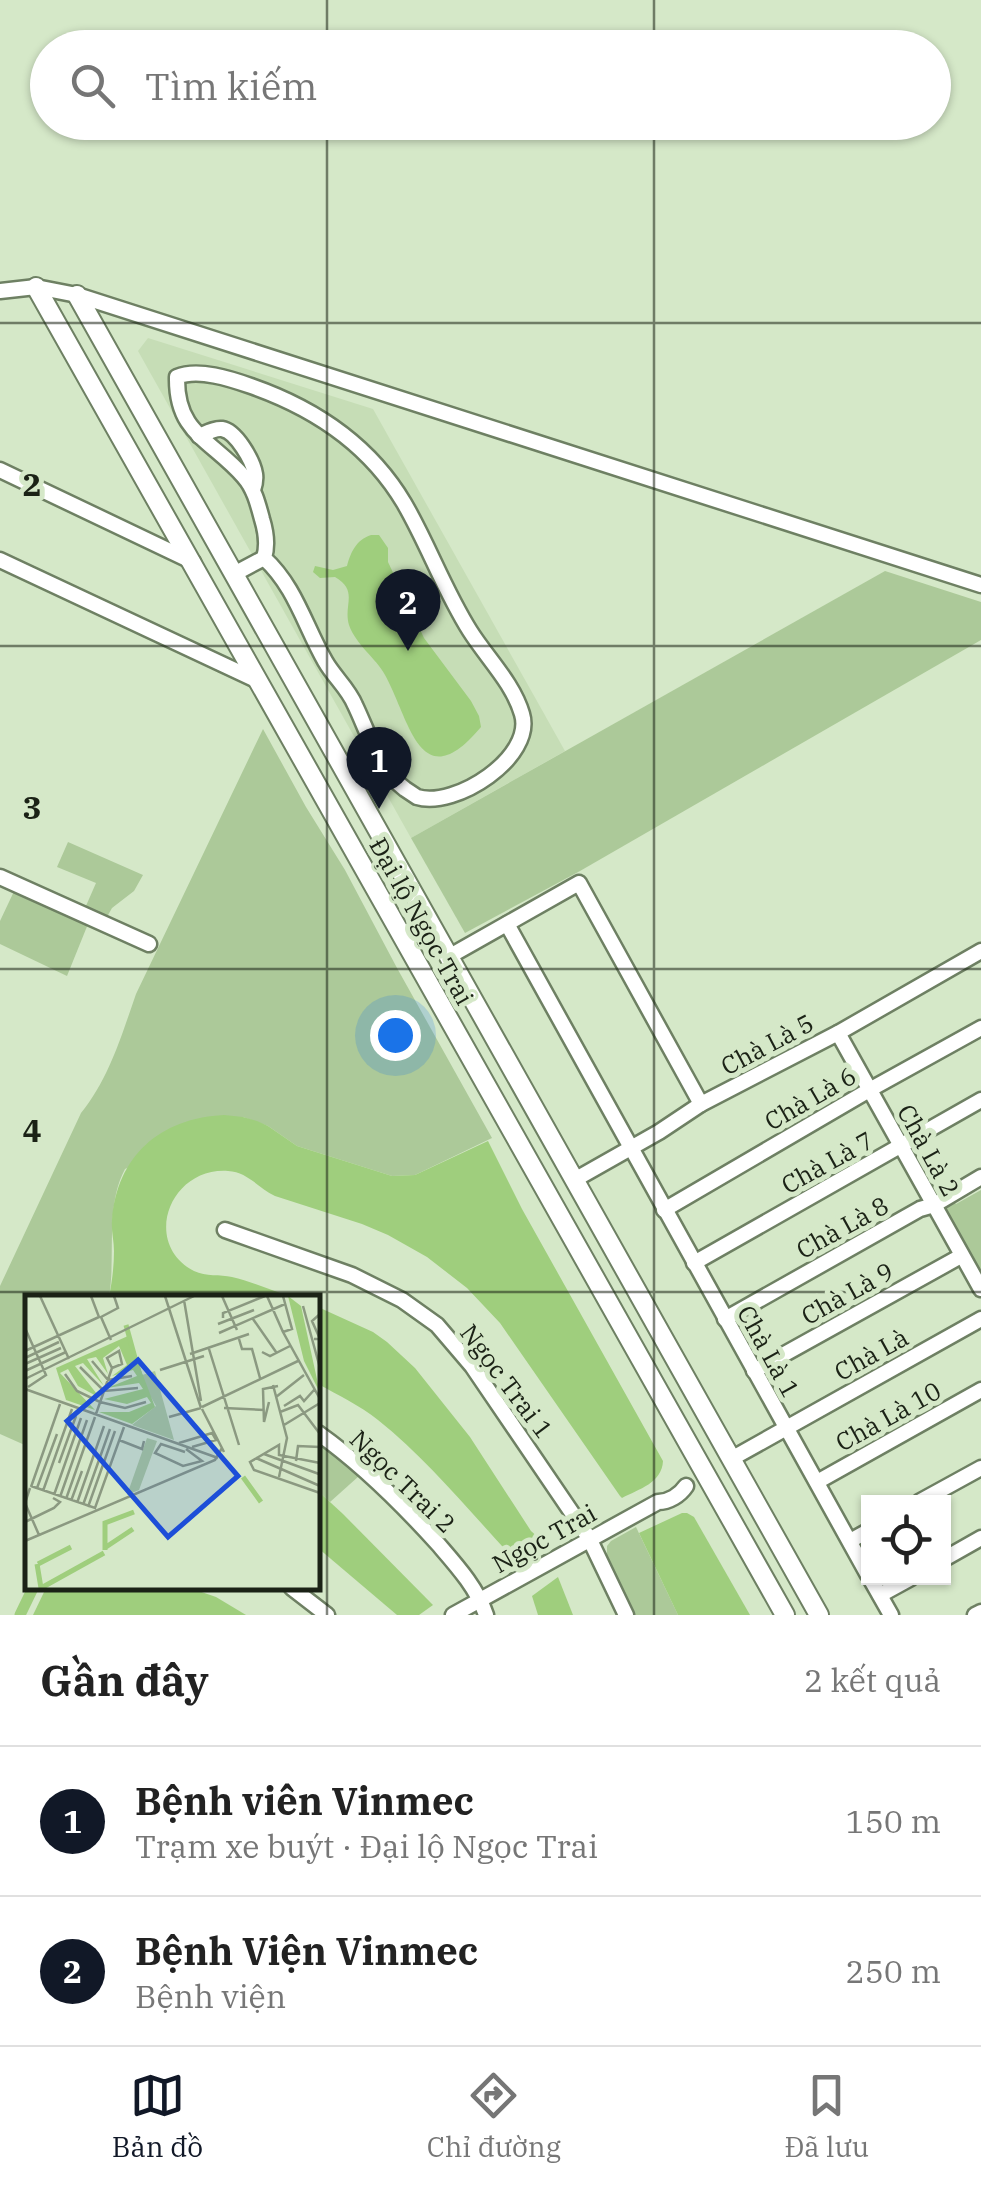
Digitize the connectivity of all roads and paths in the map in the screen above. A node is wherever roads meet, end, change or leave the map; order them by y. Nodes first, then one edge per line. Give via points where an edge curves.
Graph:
1 (36, 287) junction
2 (0, 291) edge
3 (77, 294) junction
4 (199, 436) junction
5 (0, 470) edge
6 (253, 491) junction
7 (264, 558) junction
8 (0, 560) edge
9 (192, 562) junction
10 (234, 574) junction
11 (981, 585) edge
12 (259, 682) junction
13 (361, 798) junction
14 (334, 814) junction
15 (0, 877) edge
16 (507, 924) junction
17 (148, 944) dead end
18 (981, 951) edge
19 (450, 956) junction
20 (981, 1028) edge
21 (838, 1032) junction
22 (871, 1089) junction
23 (981, 1100) edge
24 (701, 1104) junction
25 (900, 1146) junction
26 (631, 1148) junction
27 (981, 1177) edge
28 (576, 1179) junction
29 (934, 1204) junction
30 (664, 1210) junction
31 (225, 1230) dead end
32 (961, 1256) junction
33 (694, 1262) junction
34 (981, 1289) edge
35 (725, 1319) junction
36 (981, 1319) edge
37 (754, 1371) junction
38 (981, 1390) edge
39 (786, 1428) junction
40 (320, 1435) edge
41 (732, 1459) junction
42 (981, 1468) edge
43 (706, 1475) junction
44 (817, 1482) junction
45 (932, 1495) edge
46 (861, 1535) edge
47 (589, 1538) junction
48 (981, 1538) edge
49 (850, 1541) junction
50 (951, 1555) edge
51 (861, 1561) edge
52 (874, 1585) edge
53 (898, 1585) edge
54 (295, 1590) edge
55 (880, 1595) junction
56 (480, 1599) junction
57 (327, 1615) edge
58 (453, 1615) edge
59 (486, 1615) edge
60 (626, 1615) edge
61 (785, 1615) edge
62 (818, 1615) edge
63 (891, 1615) edge

1 - 2 street
1 - 3 street
1 - 9 main road, Đại lộ Ngọc Trai
3 - 10 main road, Đại lộ Ngọc Trai
3 - 11 street
4 - 6 street
4 - 6 street via 219,428 237,438 254,468
4 - 7 street via 182,414 177,392 178,377 186,374 237,381 285,398 334,426 374,460 404,502 469,630 509,686 522,716 520,746 476,784 442,797 417,797 401,787 296,600
5 - 9 street
6 - 7 street via 265,531
7 - 10 street
8 - 12 street
9 - 12 main road, Đại lộ Ngọc Trai
10 - 13 main road, Đại lộ Ngọc Trai
12 - 14 main road, Đại lộ Ngọc Trai
13 - 14 main road
13 - 19 main road, Đại lộ Ngọc Trai
14 - 43 main road, Đại lộ Ngọc Trai
15 - 17 street
16 - 19 street
16 - 24 street via 579,883
16 - 26 street, Chà Là 1
18 - 21 street, Chà Là 5
19 - 28 main road, Đại lộ Ngọc Trai
20 - 22 street, Chà Là 6
21 - 22 street, Chà Là 2
21 - 24 street, Chà Là 5
22 - 25 street, Chà Là 2
22 - 30 street, Chà Là 6
23 - 25 street, Chà Là 7
24 - 26 street, Chà Là 5
25 - 29 street, Chà Là 2
25 - 33 street, Chà Là 7
26 - 28 street, Chà Là 5
26 - 30 street, Chà Là 1
27 - 29 street, Chà Là 8
28 - 41 main road, Đại lộ Ngọc Trai
29 - 32 street, Chà Là 2
29 - 35 street, Chà Là 8
30 - 33 street, Chà Là 1
31 - 47 street, Ngọc Trai 1 via 352,1275 436,1324
32 - 34 street, Chà Là 2
32 - 37 street, Chà Là 9
33 - 35 street, Chà Là 1
35 - 37 street, Chà Là 1
36 - 39 street, Chà Là
37 - 39 street, Chà Là 1
38 - 44 street, Chà Là 10
39 - 41 street, Chà Là
39 - 44 street, Chà Là 1
40 - 56 street, Ngọc Trai 2 via 390,1492
41 - 43 main road
41 - 62 main road, Đại lộ Ngọc Trai
42 - 45 street
43 - 47 street, Ngọc Trai
43 - 61 main road, Đại lộ Ngọc Trai
44 - 49 street, Chà Là 1
46 - 49 street
47 - 56 street, Ngọc Trai
47 - 60 street, Ngọc Trai 1
48 - 50 street
49 - 51 street, Chà Là 1
52 - 55 street, Chà Là 1
53 - 55 street
54 - 57 street
55 - 63 street, Chà Là 1
56 - 58 street, Ngọc Trai
56 - 59 street, Ngọc Trai 2

